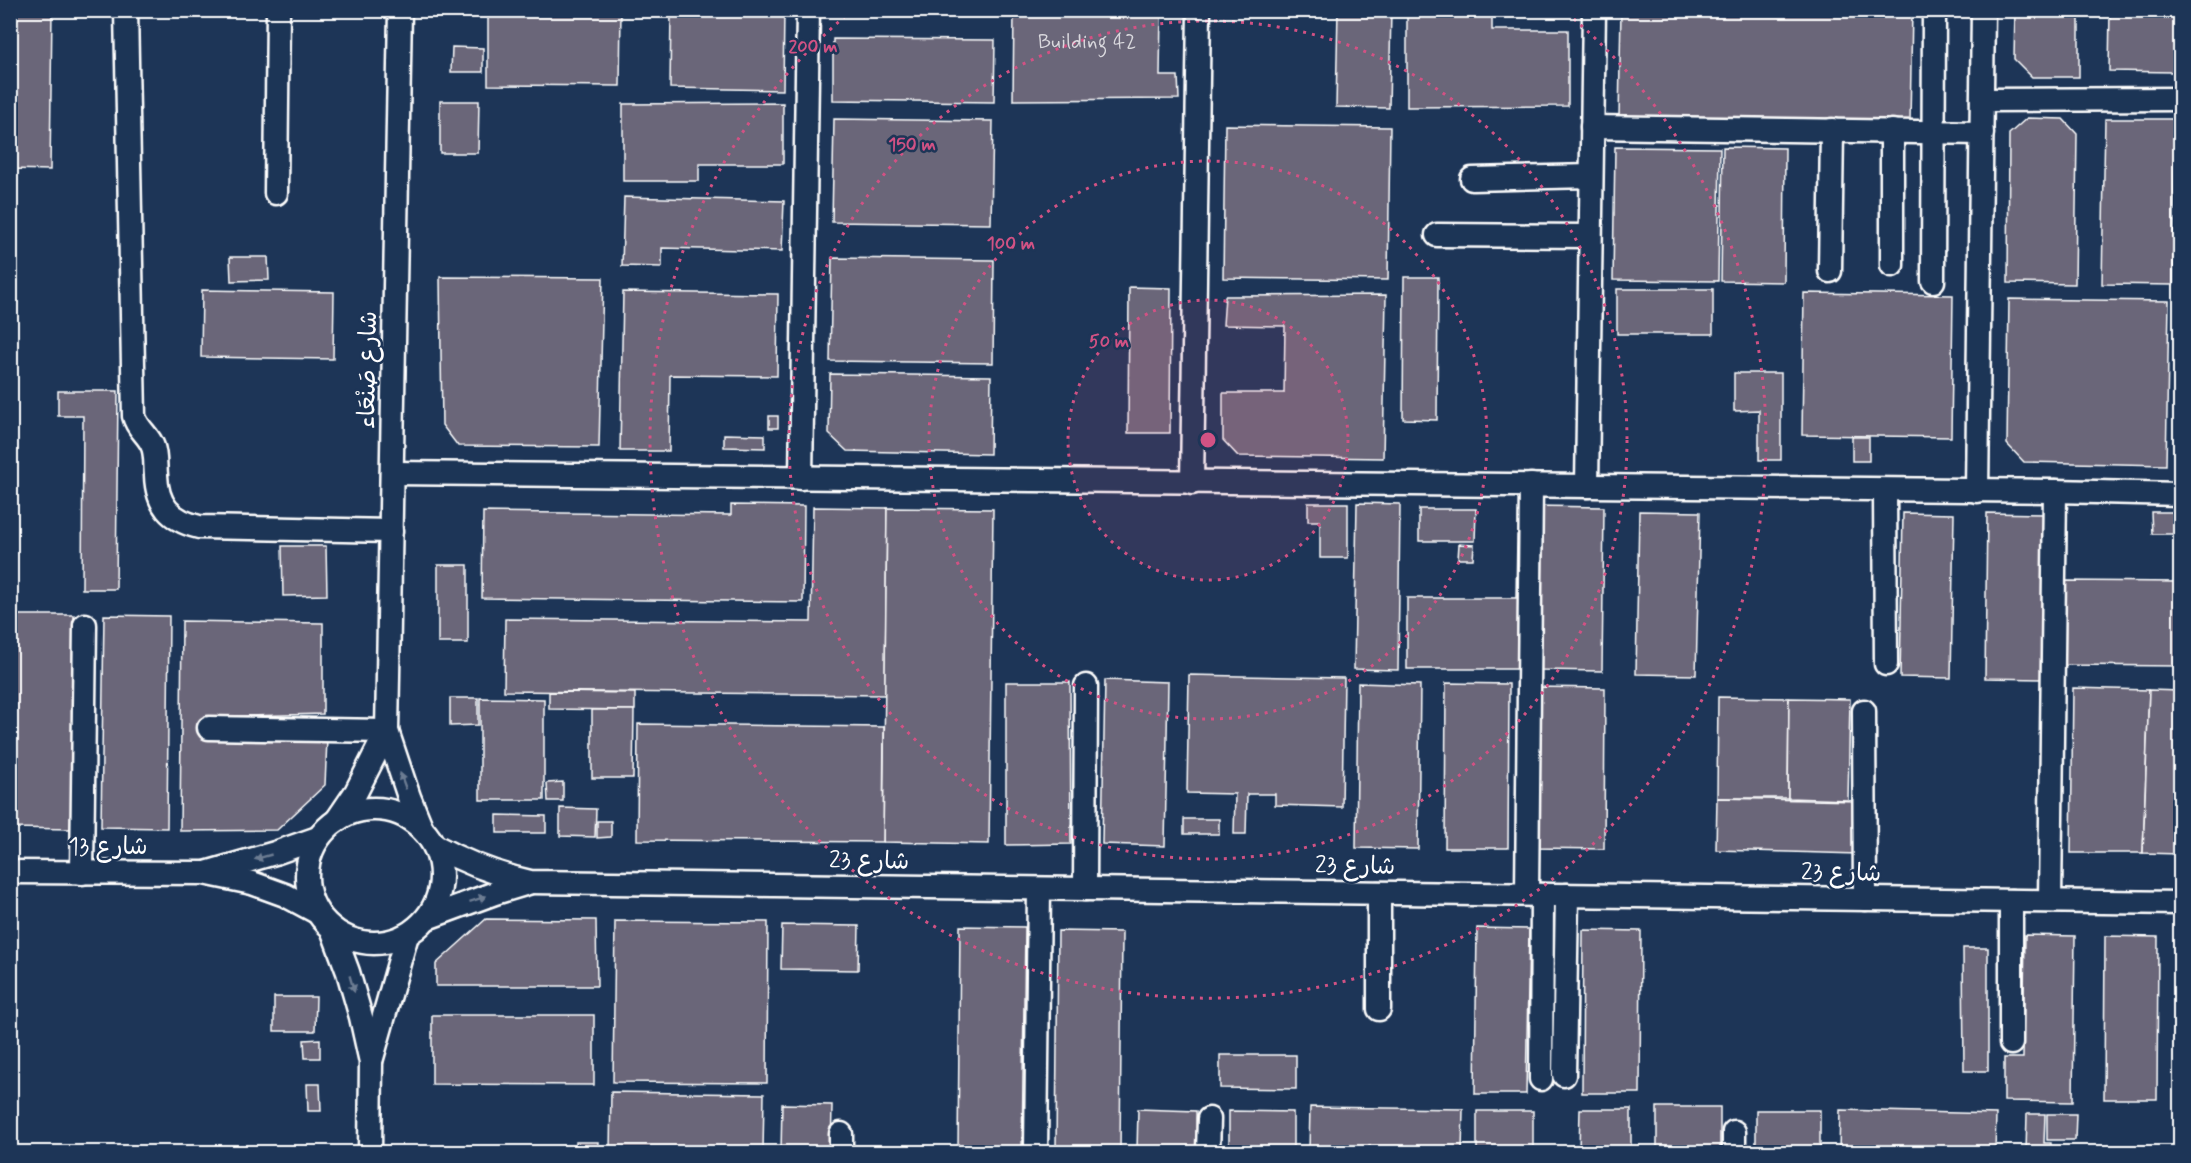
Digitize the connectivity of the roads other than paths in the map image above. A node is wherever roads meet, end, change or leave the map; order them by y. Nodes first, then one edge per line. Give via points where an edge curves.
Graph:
1 (126, 10) edge
2 (278, 10) edge
3 (400, 10) edge
4 (808, 10) edge
5 (1199, 10) edge
6 (1594, 10) edge
7 (1934, 10) edge
8 (1983, 10) edge
9 (2181, 99) edge
10 (1982, 100) junction
11 (1592, 127) junction
12 (1832, 130) junction
13 (1892, 132) junction
14 (1933, 132) junction
15 (1982, 133) junction
16 (1591, 176) junction
17 (1472, 179) dead end
18 (276, 193) dead end
19 (1437, 235) dead end
20 (1590, 236) junction
21 (1892, 265) dead end
22 (1830, 271) dead end
23 (1933, 281) dead end
24 (393, 473) junction
25 (801, 478) junction
26 (1192, 483) junction
27 (1531, 485) junction
28 (1587, 486) junction
29 (1885, 490) junction
30 (1977, 491) junction
31 (2055, 491) junction
32 (2181, 494) edge
33 (391, 531) junction
34 (85, 625) dead end
35 (1886, 664) dead end
36 (1086, 686) dead end
37 (1864, 711) dead end
38 (209, 728) dead end
39 (387, 731) junction
40 (337, 820) junction
41 (318, 838) junction
42 (428, 838) junction
43 (10, 872) edge
44 (82, 873) junction
45 (204, 873) junction
46 (530, 882) junction
47 (1039, 889) junction
48 (1085, 889) junction
49 (1379, 892) junction
50 (1534, 894) junction
51 (1567, 896) junction
52 (1865, 899) junction
53 (2011, 901) junction
54 (2050, 901) junction
55 (2181, 903) edge
56 (315, 911) junction
57 (427, 918) junction
58 (332, 929) junction
59 (407, 935) junction
60 (1379, 1010) dead end
61 (2011, 1043) dead end
62 (371, 1062) junction
63 (1564, 1075) dead end
64 (1541, 1079) dead end
65 (1209, 1119) dead end
66 (370, 1152) edge
67 (1036, 1152) edge
68 (1208, 1152) edge

1 - 33 street via 134,416 152,443 160,502 179,520 199,527
2 - 18 street
3 - 24 street, شارع صَنْعَاء
4 - 25 street
5 - 26 street
6 - 11 street
7 - 14 street
8 - 10 street
9 - 10 street
10 - 15 street
11 - 12 street
11 - 16 street
12 - 13 street
12 - 22 street
13 - 14 street
13 - 21 street
14 - 15 street
14 - 23 street
15 - 30 street
16 - 17 street
16 - 20 street
19 - 20 street
20 - 28 street
24 - 25 street
24 - 33 street, شارع صَنْعَاء
25 - 26 street
26 - 27 street
27 - 28 street
27 - 50 street
28 - 29 street
29 - 30 street
29 - 35 street
30 - 31 street
31 - 32 street
31 - 54 street
33 - 39 street, شارع صَنْعَاء
34 - 44 street
36 - 48 street
37 - 52 street
38 - 39 street
39 - 40 street, شارع صَنْعَاء
42 -> 39 street, شارع صَنْعَاء
40 - 41 street
40 - 42 street via 358,811 382,810 404,816
41 -> 45 street, شارع 13
41 - 56 street via 306,874
42 - 46 street, شارع 23 via 475,866
42 - 57 street via 441,864 441,884 437,902
43 - 44 street, شارع 13
44 - 45 street, شارع 13
45 - 56 street, شارع 13 via 252,883
46 - 47 street, شارع 23
57 -> 46 street, شارع 23
47 - 48 street, شارع 23
47 - 67 street
48 - 49 street, شارع 23
49 - 50 street, شارع 23
49 - 60 street
50 - 51 street, شارع 23
50 - 64 street
51 - 52 street, شارع 23
51 - 63 street
52 - 53 street, شارع 23
53 - 54 street, شارع 23
53 - 61 street
54 - 55 street, شارع 23
56 - 58 street
57 - 59 street
58 - 59 street via 356,941 382,943
58 -> 62 street via 348,972
59 - 62 street
62 - 66 street
65 - 68 street

